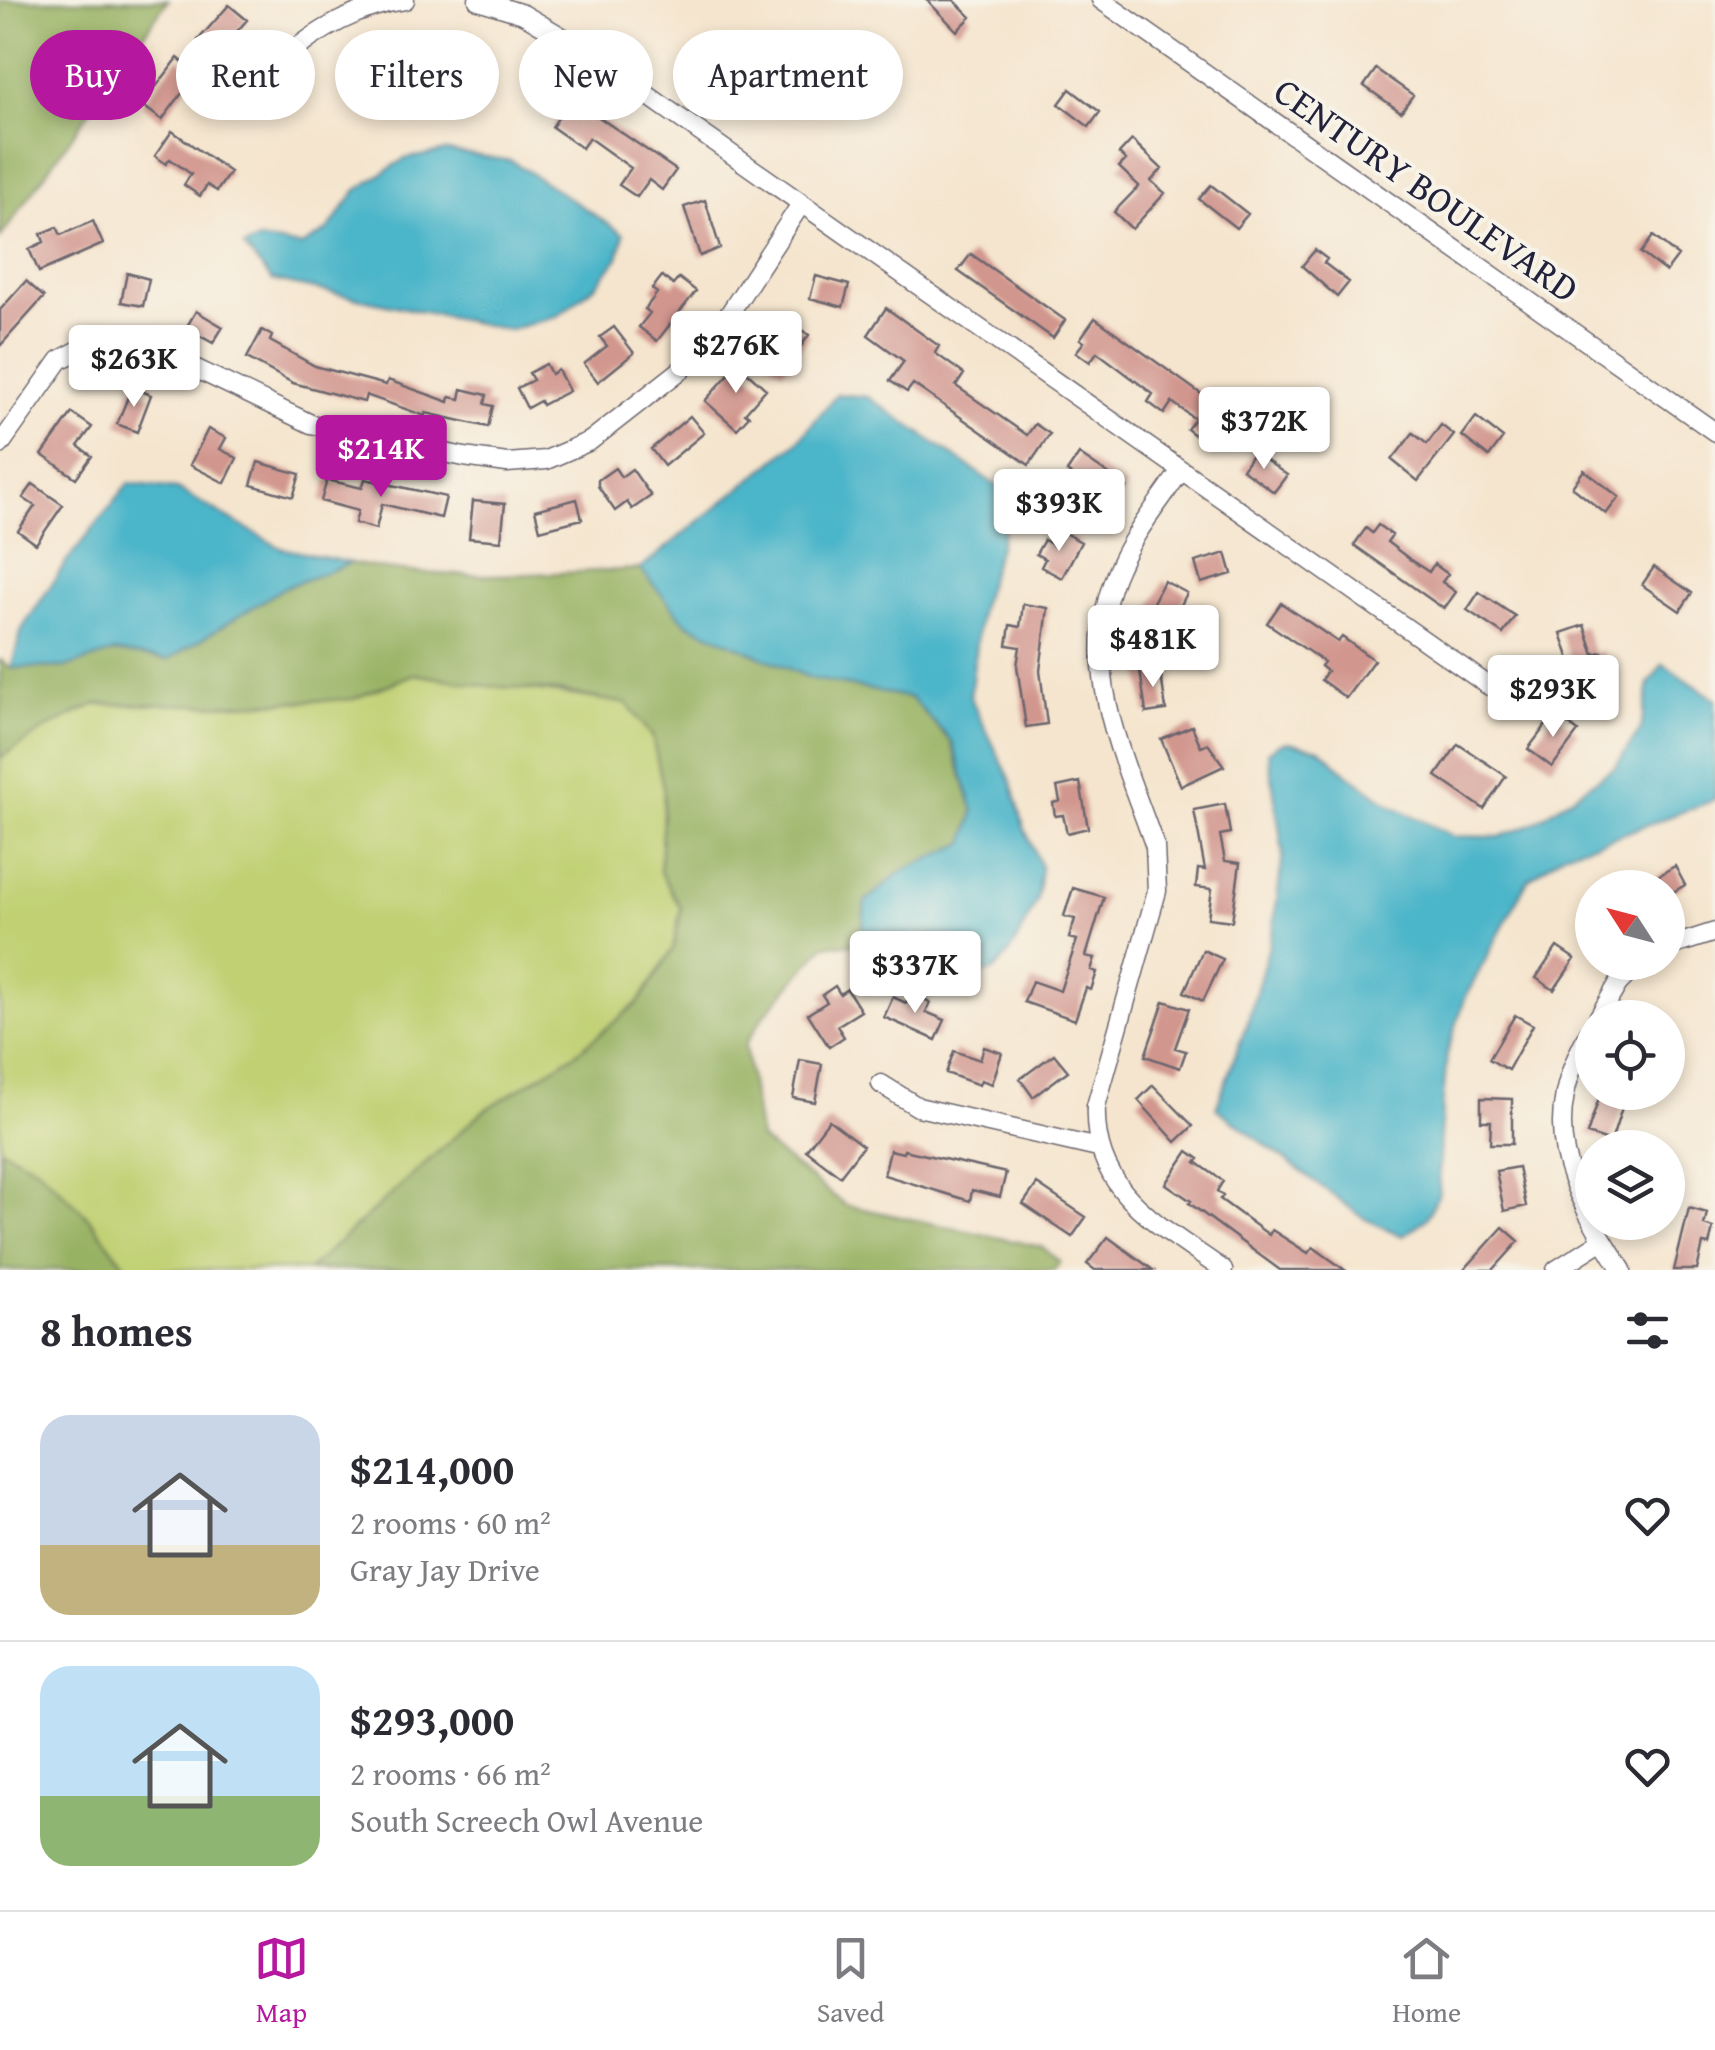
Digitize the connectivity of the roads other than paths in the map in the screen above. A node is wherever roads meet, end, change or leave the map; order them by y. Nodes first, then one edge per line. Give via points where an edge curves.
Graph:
1 (401, 0) edge
2 (478, 0) edge
3 (1101, 0) edge
4 (315, 35) edge
5 (801, 204) junction
6 (1715, 432) edge
7 (0, 445) edge
8 (1181, 470) junction
9 (1489, 686) dead end
10 (1715, 932) edge
11 (1685, 942) edge
12 (1575, 1062) edge
13 (881, 1084) dead end
14 (1098, 1148) junction
15 (1575, 1189) edge
16 (1603, 1240) joint
17 (1211, 1266) edge
18 (1556, 1270) edge
19 (1622, 1270) edge

1 - 4 street
2 - 5 street via 523,14 576,45
3 - 6 street, CENTURY BOULEVARD
5 - 7 street via 691,362 590,441 546,460 464,458 311,424 124,340 92,343 60,360
5 - 8 street
8 - 9 street
8 - 14 street via 1118,568 1102,627 1108,715 1158,868 1096,1106
10 - 11 street
12 - 15 street via 1562,1135
13 - 14 street via 918,1107
14 - 17 street via 1131,1202
16 - 18 street
16 - 19 street

